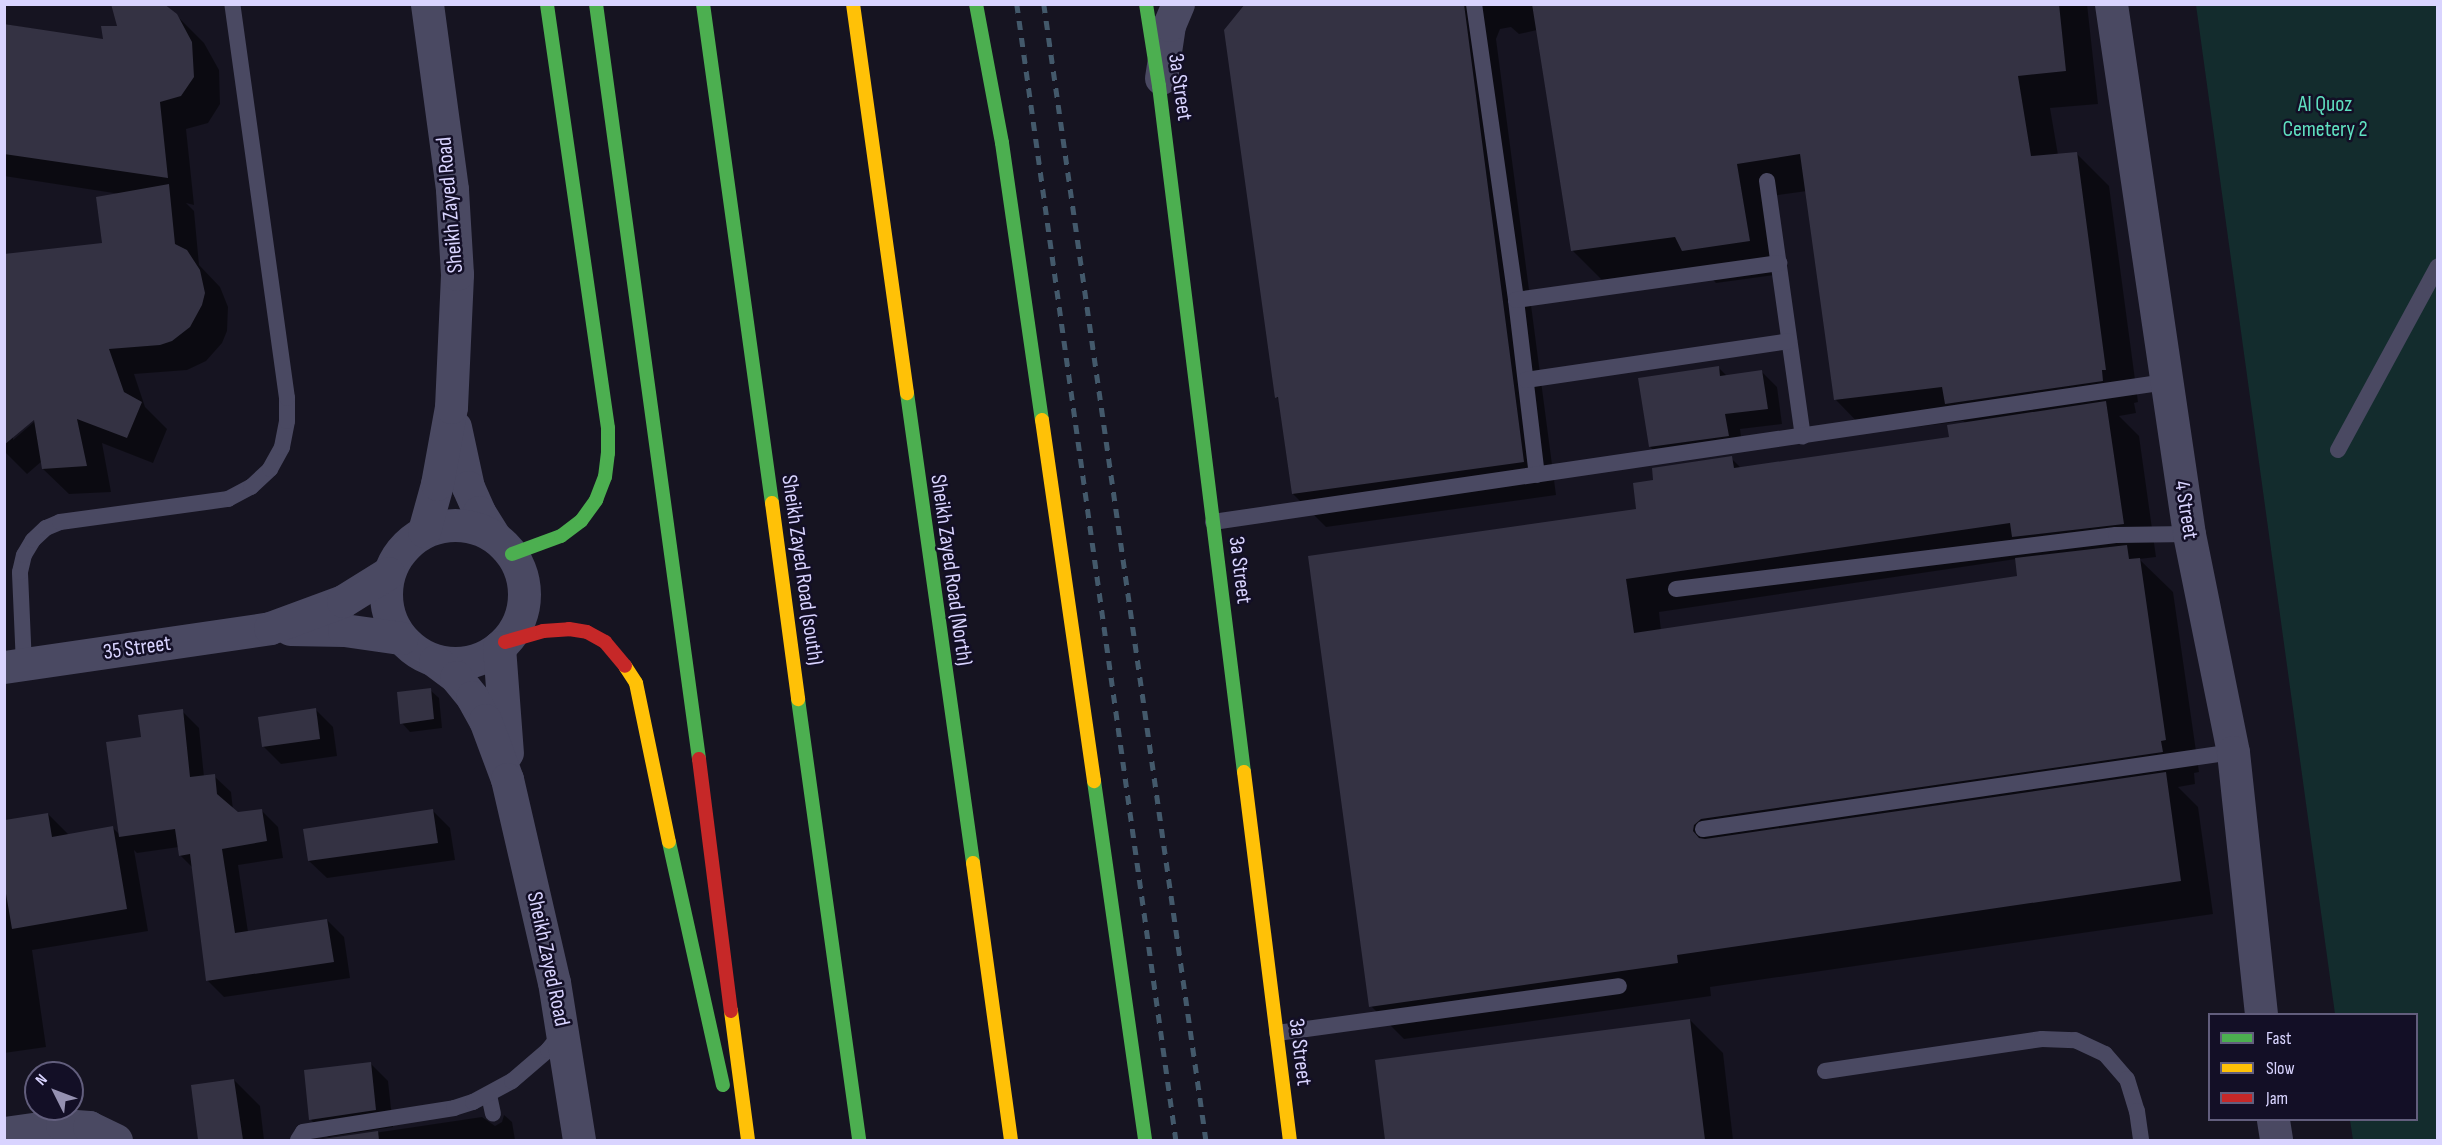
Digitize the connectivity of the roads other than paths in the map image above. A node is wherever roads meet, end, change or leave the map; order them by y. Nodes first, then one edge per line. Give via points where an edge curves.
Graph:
1 (232, 4) edge
2 (427, 4) edge
3 (547, 4) edge
4 (596, 4) edge
5 (703, 4) edge
6 (853, 4) edge
7 (976, 4) edge
8 (1146, 4) edge
9 (1178, 4) edge
10 (1474, 4) edge
11 (2111, 4) edge
12 (1159, 86) junction
13 (1767, 181) dead end
14 (1779, 263) junction
15 (2437, 270) edge
16 (1516, 300) junction
17 (1789, 341) junction
18 (1526, 380) junction
19 (2166, 382) junction
20 (451, 407) junction
21 (1803, 436) junction
22 (2338, 450) dead end
23 (1537, 475) junction
24 (1213, 522) junction
25 (424, 531) junction
26 (2189, 534) junction
27 (503, 545) junction
28 (388, 573) junction
29 (1676, 589) dead end
30 (270, 628) junction
31 (401, 638) junction
32 (502, 645) junction
33 (435, 661) junction
34 (14, 666) edge
35 (2233, 752) junction
36 (507, 779) junction
37 (1703, 829) dead end
38 (1618, 986) dead end
39 (2261, 1013) edge
40 (563, 1032) junction
41 (1277, 1033) junction
42 (1826, 1071) dead end
43 (489, 1095) junction
44 (493, 1114) dead end
45 (2273, 1121) edge
46 (4, 1133) edge
47 (116, 1140) edge
48 (298, 1140) edge
49 (579, 1140) edge
50 (738, 1140) edge
51 (748, 1140) edge
52 (859, 1140) edge
53 (1011, 1140) edge
54 (1145, 1140) edge
55 (1290, 1140) edge
56 (2141, 1140) edge
57 (2276, 1140) edge

1 - 34 lane via 286,398 282,447 270,469 252,487 228,499 60,522 46,528 24,555 20,572
2 - 20 street, Sheikh Zayed Road via 456,232
3 - 27 main road via 608,428 608,453 605,477 596,500 581,521 561,536
4 - 51 main road
5 - 52 main road, Sheikh Zayed Road (south)
6 - 53 main road, Sheikh Zayed Road (North)
7 - 54 main road via 1002,143
8 - 12 main road, 3a Street
9 - 12 street via 1169,25
10 - 16 lane
11 - 19 street, 4 Street
12 - 24 main road, 3a Street
13 - 14 lane
14 - 16 lane
14 - 17 lane
15 - 22 lane
16 - 18 lane
17 - 18 lane
17 - 21 lane
18 - 23 lane
19 - 21 lane
19 - 26 street, 4 Street
20 - 25 street, Sheikh Zayed Road via 438,484
20 - 27 street, Sheikh Zayed Road via 468,487 479,512
21 - 23 lane
23 - 24 lane
24 - 41 main road, 3a Street
25 - 27 street via 460,524 478,528
25 - 28 street via 408,542
26 - 29 lane via 2116,535
26 - 35 street, 4 Street
27 - 32 street via 522,576 524,600 518,622
28 - 30 street, 35 Street via 343,601
28 - 31 street via 386,607
30 - 31 street, 35 Street via 344,630
30 - 34 street, 35 Street
31 - 33 street via 416,652
32 - 33 street via 480,658 457,663
32 - 36 street, Sheikh Zayed Road
32 - 50 main road via 552,630 587,632 605,642 636,683 696,972
33 - 36 street, Sheikh Zayed Road via 456,677 472,697
35 - 37 lane
35 - 39 street, 4 Street
36 - 40 street, Sheikh Zayed Road
38 - 41 lane
40 - 43 lane via 531,1066
40 - 49 street, Sheikh Zayed Road
41 - 55 main road, 3a Street
42 - 56 lane via 2042,1039 2075,1040 2105,1054 2127,1079
43 - 44 lane
43 - 48 lane via 454,1108 303,1132
45 - 57 street
46 - 47 street via 62,1125 89,1127

